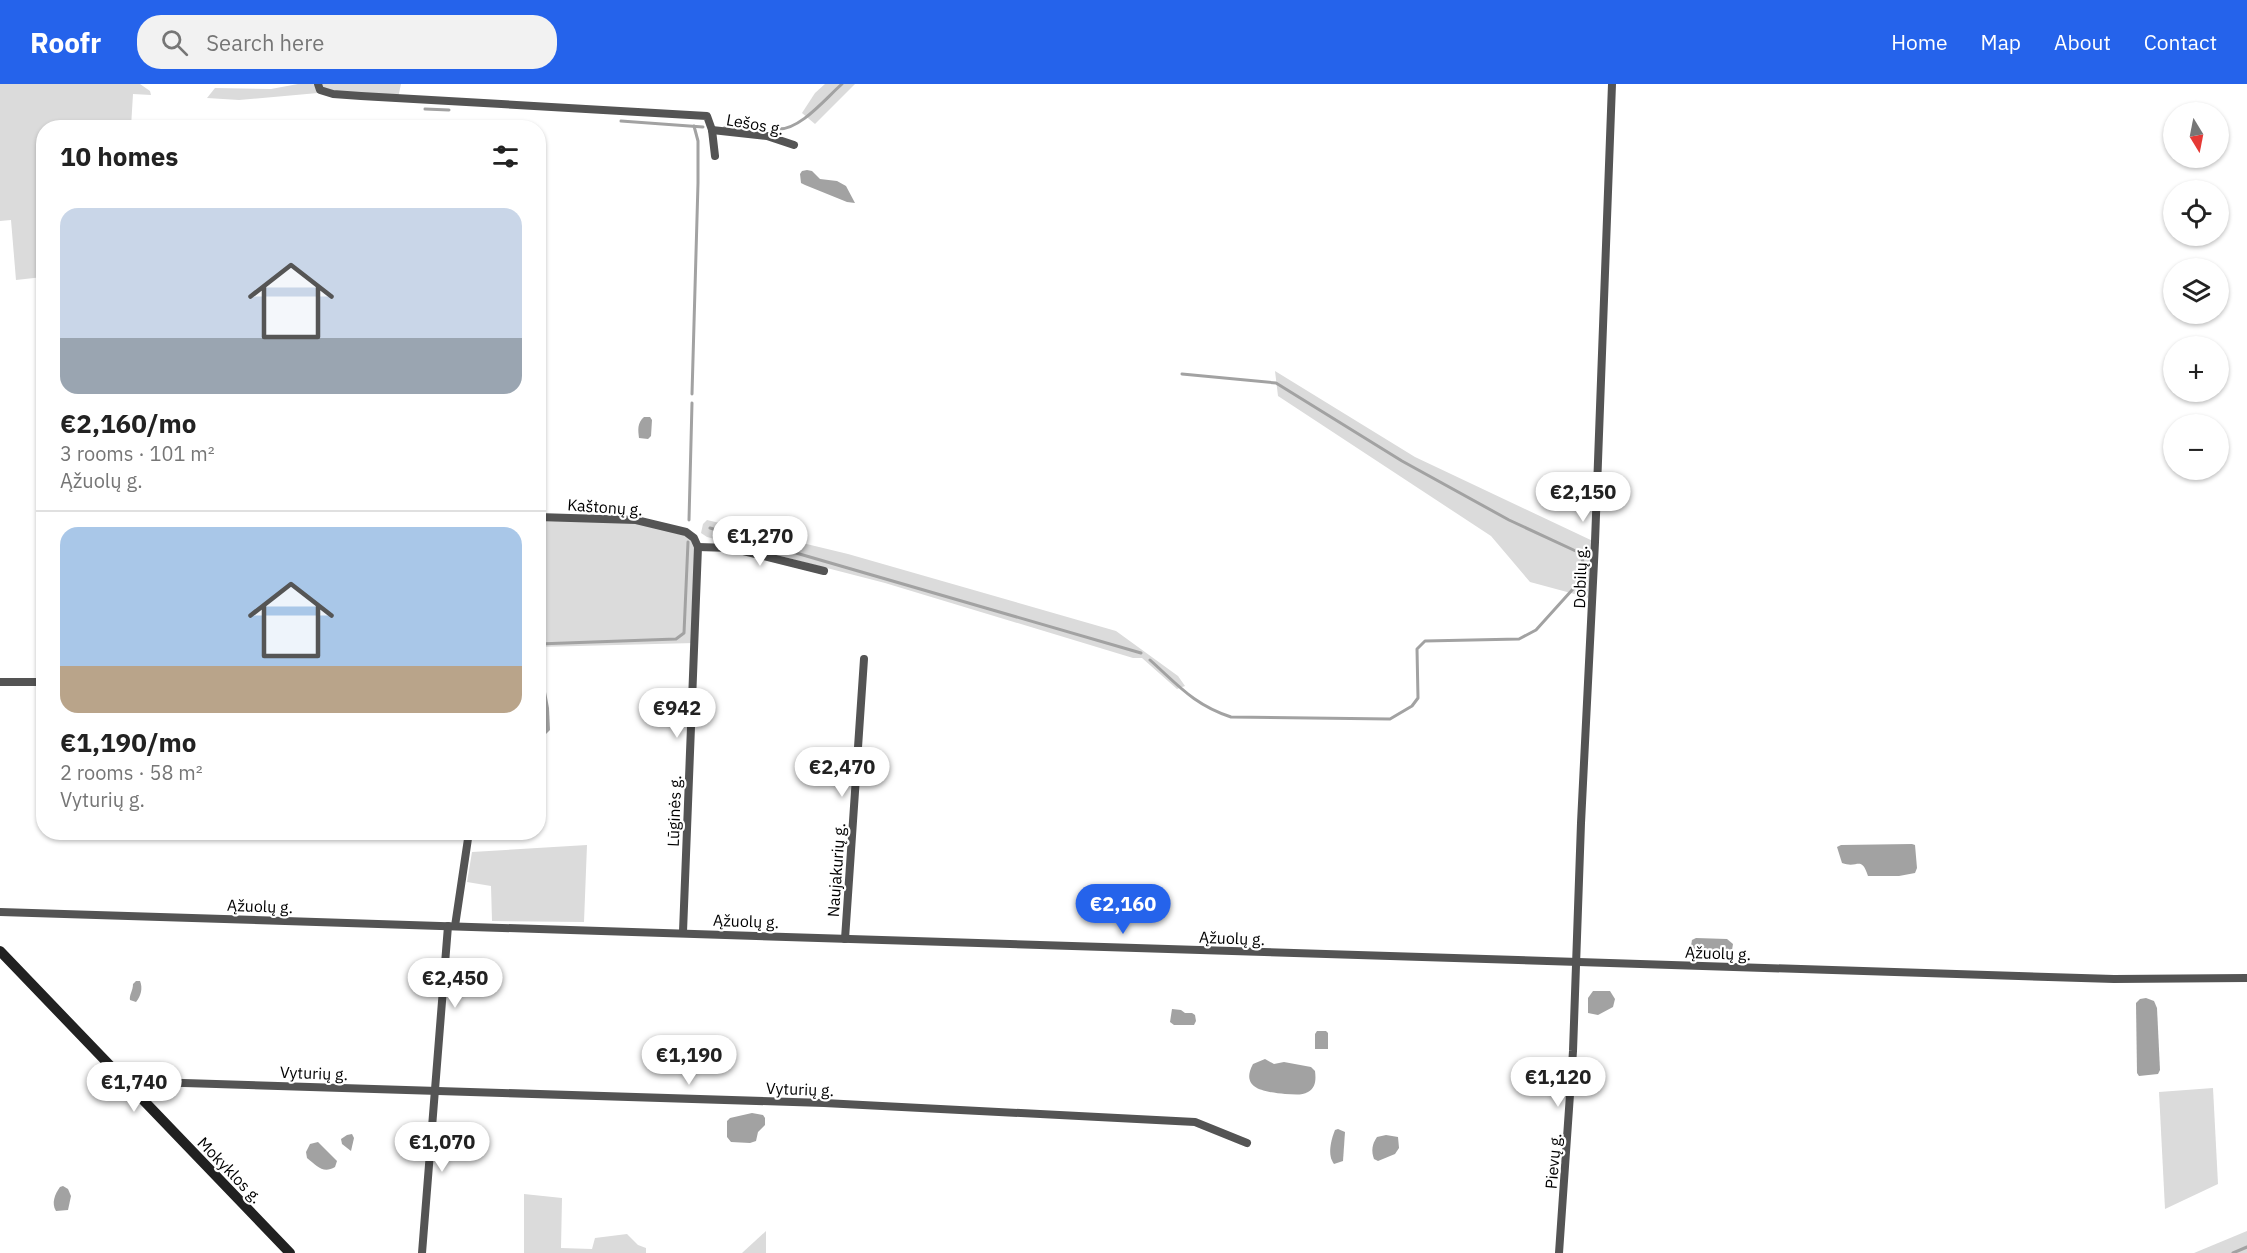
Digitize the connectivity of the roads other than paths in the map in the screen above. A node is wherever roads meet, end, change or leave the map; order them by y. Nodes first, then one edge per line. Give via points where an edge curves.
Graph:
1 (318, 84) edge
2 (1612, 84) edge
3 (712, 130) junction
4 (794, 145) dead end
5 (715, 156) dead end
6 (546, 517) edge
7 (698, 547) junction
8 (824, 571) dead end
9 (864, 659) dead end
10 (0, 682) edge
11 (36, 682) edge
12 (467, 840) edge
13 (0, 912) edge
14 (451, 926) junction
15 (683, 932) junction
16 (845, 939) junction
17 (0, 951) edge
18 (1575, 963) junction
19 (2247, 978) edge
20 (436, 1090) junction
21 (134, 1092) junction
22 (1247, 1143) dead end
23 (290, 1253) edge
24 (422, 1253) edge
25 (1559, 1253) edge

1 - 3 street via 320,90 333,94 707,116
2 - 18 street, Dobilų g.
3 - 4 street, Lešos g. via 767,136
3 - 5 street
6 - 7 street, Kaštonų g. via 636,520 686,532
7 - 8 street via 731,548
7 - 15 street, Lūginės g.
9 - 16 street, Naujakurių g.
10 - 11 street
12 - 14 street
13 - 14 street, Ąžuolų g.
14 - 15 street, Ąžuolų g.
14 - 20 street
15 - 16 street, Ąžuolų g.
16 - 18 street, Ąžuolų g.
17 - 21 main road, Mokyklos g.
18 - 19 street, Ąžuolų g. via 2114,979
18 - 25 street, Pievų g. via 1570,1110
20 - 21 street, Vyturių g. via 152,1082
20 - 22 street, Vyturių g. via 824,1103 1195,1122
20 - 24 street
21 - 23 main road, Mokyklos g.

